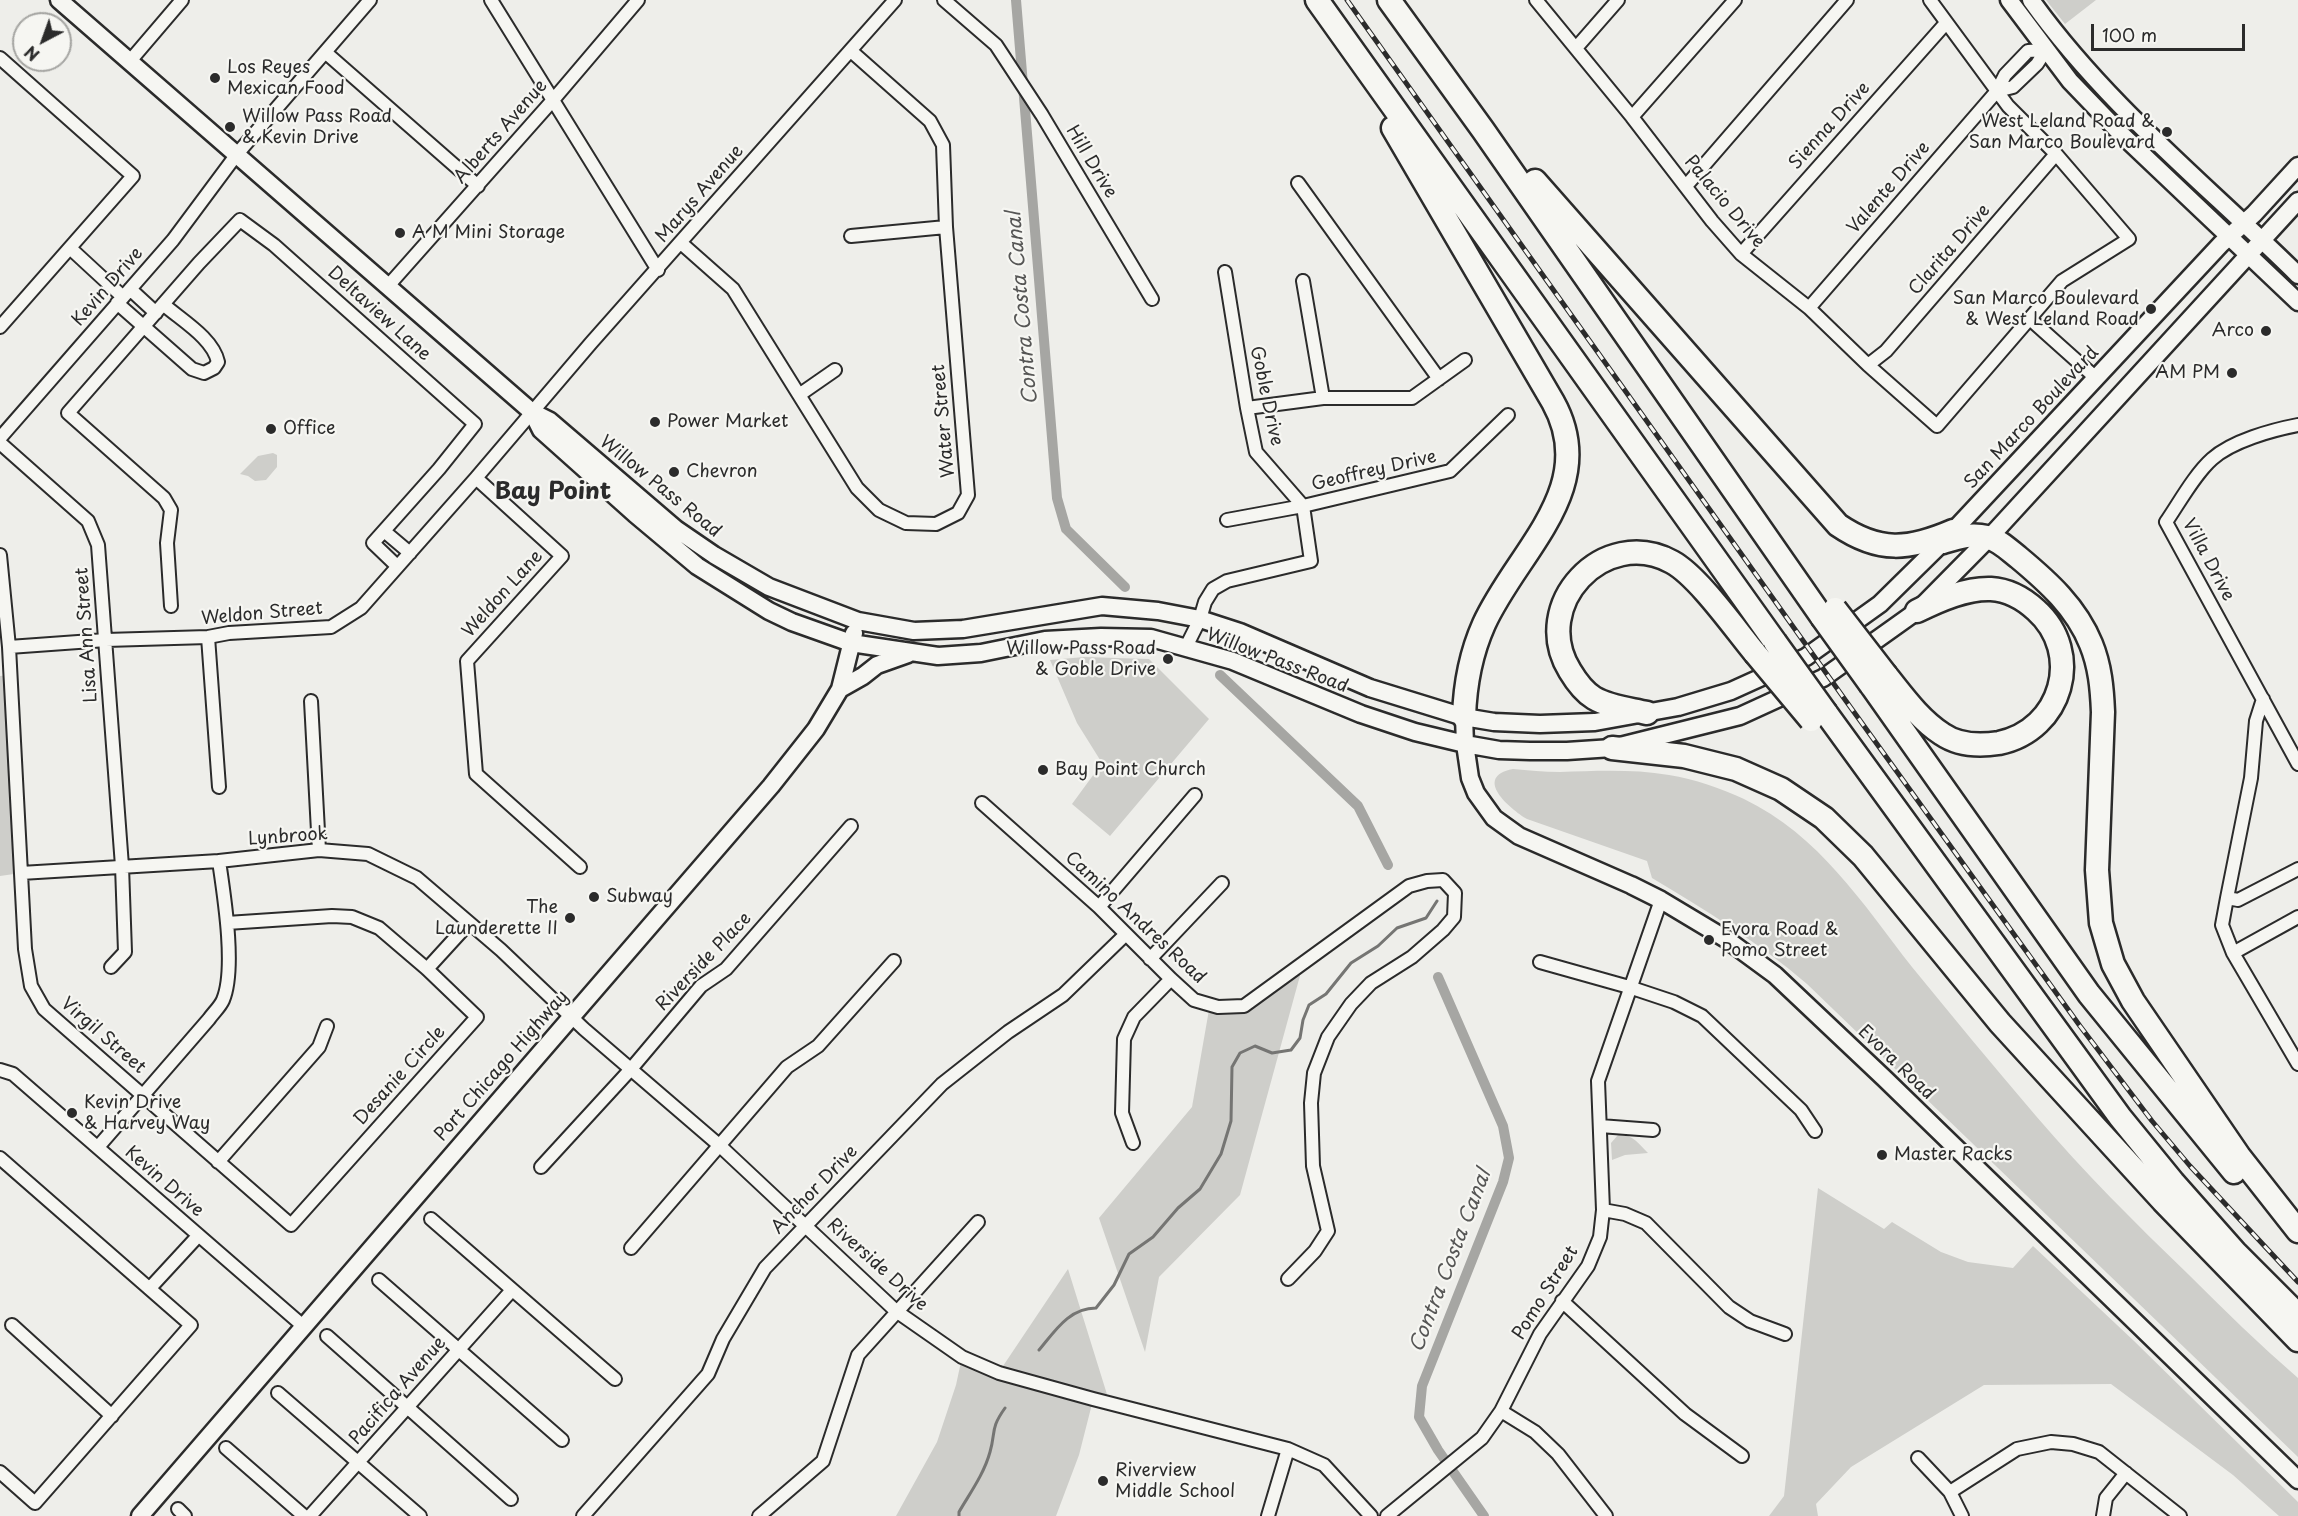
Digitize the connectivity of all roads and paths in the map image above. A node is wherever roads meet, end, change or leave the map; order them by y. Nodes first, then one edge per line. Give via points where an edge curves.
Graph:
1 (59, 0) edge
2 (182, 0) edge
3 (370, 0) edge
4 (491, 0) edge
5 (638, 0) edge
6 (896, 0) edge
7 (944, 0) edge
8 (1317, 0) edge
9 (1389, 0) edge
10 (1536, 0) edge
11 (1618, 0) edge
12 (1735, 0) edge
13 (1847, 0) edge
14 (1930, 0) edge
15 (2009, 0) edge
16 (2017, 0) edge
17 (2031, 0) edge
18 (1946, 23) junction
19 (2057, 36) junction
20 (1575, 48) junction
21 (2046, 50) junction
22 (851, 51) junction
23 (325, 52) junction
24 (0, 58) edge
25 (130, 61) junction
26 (1366, 69) junction
27 (1997, 92) junction
28 (553, 100) junction
29 (2130, 116) junction
30 (1632, 117) junction
31 (1483, 130) junction
32 (2120, 133) junction
33 (237, 154) junction
34 (2056, 154) junction
35 (2298, 166) edge
36 (1298, 183) dead end
37 (477, 186) junction
38 (1686, 186) junction
39 (2298, 201) edge
40 (2244, 224) junction
41 (946, 227) junction
42 (851, 236) dead end
43 (2229, 237) junction
44 (2262, 240) junction
45 (681, 243) junction
46 (70, 248) junction
47 (1741, 254) junction
48 (2248, 255) junction
49 (658, 270) junction
50 (1226, 272) dead end
51 (2194, 273) junction
52 (2298, 275) edge
53 (1303, 281) dead end
54 (388, 286) junction
55 (123, 296) junction
56 (1152, 299) dead end
57 (2298, 302) edge
58 (1809, 308) junction
59 (153, 316) junction
60 (2030, 319) junction
61 (0, 327) edge
62 (1465, 360) dead end
63 (1868, 365) junction
64 (835, 370) dead end
65 (2096, 378) junction
66 (1439, 379) junction
67 (799, 394) junction
68 (1323, 398) junction
69 (1247, 408) junction
70 (532, 412) junction
71 (1508, 415) dead end
72 (2298, 425) edge
73 (0, 438) edge
74 (0, 443) edge
75 (476, 478) junction
76 (1303, 506) junction
77 (1227, 520) dead end
78 (384, 531) junction
79 (1948, 537) junction
80 (1989, 538) junction
81 (410, 553) junction
82 (0, 555) edge
83 (397, 566) junction
84 (171, 606) dead end
85 (1917, 610) junction
86 (1200, 619) junction
87 (858, 621) junction
88 (208, 637) junction
89 (106, 640) junction
90 (850, 643) junction
91 (9, 647) junction
92 (1186, 647) junction
93 (910, 653) junction
94 (1806, 657) joint
95 (1878, 680) junction
96 (840, 689) junction
97 (2263, 699) junction
98 (311, 701) dead end
99 (1647, 713) junction
100 (1819, 716) junction
101 (1464, 717) junction
102 (1465, 744) junction
103 (1612, 747) junction
104 (2298, 764) edge
105 (219, 787) dead end
106 (1195, 795) dead end
107 (982, 802) dead end
108 (851, 826) dead end
109 (319, 850) junction
110 (219, 861) junction
111 (122, 866) junction
112 (580, 867) dead end
113 (2298, 869) edge
114 (21, 873) junction
115 (1222, 882) dead end
116 (2227, 898) junction
117 (1661, 900) junction
118 (1099, 908) junction
119 (2298, 917) edge
120 (227, 923) junction
121 (469, 923) junction
122 (1125, 934) junction
123 (2233, 953) junction
124 (1150, 959) junction
125 (894, 961) dead end
126 (1540, 962) dead end
127 (111, 967) dead end
128 (427, 969) junction
129 (1171, 979) junction
130 (1629, 987) junction
131 (571, 1016) junction
132 (327, 1026) dead end
133 (2298, 1064) edge
134 (631, 1069) junction
135 (0, 1070) edge
136 (142, 1095) junction
137 (1600, 1126) junction
138 (1653, 1130) dead end
139 (1815, 1131) dead end
140 (1133, 1143) dead end
141 (719, 1146) junction
142 (98, 1147) junction
143 (0, 1158) edge
144 (218, 1162) junction
145 (541, 1167) dead end
146 (1603, 1210) junction
147 (431, 1219) dead end
148 (978, 1222) dead end
149 (806, 1226) junction
150 (2298, 1231) edge
151 (198, 1236) junction
152 (2298, 1241) edge
153 (631, 1248) dead end
154 (380, 1280) dead end
155 (1288, 1280) dead end
156 (150, 1288) junction
157 (512, 1290) junction
158 (1562, 1301) junction
159 (896, 1311) junction
160 (2298, 1315) edge
161 (12, 1325) dead end
162 (302, 1326) junction
163 (1785, 1334) dead end
164 (327, 1336) dead end
165 (2298, 1340) edge
166 (458, 1349) junction
167 (615, 1379) dead end
168 (278, 1393) dead end
169 (407, 1407) junction
170 (1501, 1411) junction
171 (112, 1416) junction
172 (562, 1440) dead end
173 (226, 1449) dead end
174 (1288, 1449) junction
175 (1742, 1456) dead end
176 (1918, 1458) dead end
177 (358, 1464) junction
178 (0, 1472) edge
179 (2126, 1473) junction
180 (2298, 1480) edge
181 (1950, 1492) junction
182 (511, 1499) dead end
183 (140, 1516) edge
184 (304, 1516) edge
185 (310, 1516) edge
186 (420, 1516) edge
187 (583, 1516) edge
188 (759, 1516) edge
189 (1268, 1516) edge
190 (1371, 1516) edge
191 (1387, 1516) edge
192 (1606, 1516) edge
193 (1962, 1516) edge
194 (2103, 1516) edge
195 (2180, 1516) edge

1 - 25 main road, Willow Pass Road
2 - 25 street
3 - 23 street, Kevin Drive
4 - 28 street
5 - 28 street, Alberts Avenue
6 - 22 street, Marys Avenue
7 - 56 street, Hill Drive via 996,45
8 - 26 highway
9 - 31 highway
10 - 20 street, Palacio Drive
11 - 20 street
12 - 30 street
13 - 38 street
14 - 18 street
15 - 21 main road
16 - 19 main road via 2036,25
17 - 19 main road
18 - 27 street
18 - 47 street, Sienna Drive
19 - 29 main road
20 - 30 street, Palacio Drive
21 - 27 street, Valente Drive via 2028,51 2005,75
21 - 29 main road via 2055,49 2064,56 2113,110
21 - 32 main road
22 - 41 street, Water Street via 930,121 942,145
22 - 45 street, Marys Avenue
23 - 33 street, Kevin Drive
23 - 37 street
24 - 46 street via 133,176
25 - 33 main road, Willow Pass Road
26 - 100 highway, bridge via 1775,642
26 - 101 highway via 1395,134 1553,402 1568,438 1568,464 1559,499 1484,624 1473,652
27 - 34 street
27 - 58 street, Valente Drive
28 - 37 street, Alberts Avenue
28 - 49 street
29 - 40 main road
30 - 38 street, Palacio Drive
31 - 79 highway via 1516,158 1838,525 1868,542 1884,546
31 - 95 highway, bridge via 1727,480
32 - 43 main road
32 - 51 main road via 2151,173 2208,229 2207,246
33 - 54 main road, Willow Pass Road
33 - 55 street, Kevin Drive via 173,240
34 - 60 street via 2129,239 2062,281
34 - 63 street, Clarita Drive via 1886,351
35 - 40 main road, San Marco Boulevard
36 - 66 street
37 - 54 street, Alberts Avenue
38 - 47 street, Palacio Drive
39 - 44 main road
40 - 43 main road, San Marco Boulevard
40 - 44 main road
41 - 42 street
41 - 67 street, Water Street via 968,495 958,513 936,524 906,523 879,510 857,488
43 - 48 main road
43 - 51 main road, San Marco Boulevard
44 - 48 main road
44 - 52 main road
45 - 49 street, Marys Avenue
45 - 67 street, Water Street via 733,290
46 - 55 street
46 - 61 street
47 - 58 street, Palacio Drive
48 - 57 main road
48 - 80 main road
49 - 70 street, Marys Avenue
50 - 69 street, Goble Drive
51 - 65 main road, San Marco Boulevard
53 - 68 street
54 - 70 main road, Willow Pass Road
55 - 59 street
55 - 59 street
55 - 73 street, Kevin Drive
58 - 63 street, Palacio Drive
59 - 59 street via 192,369 204,373 214,368 218,362 216,353 208,343
59 - 78 street, Deltaview Lane via 240,220 274,245 475,424
59 - 84 street via 68,413 164,498 171,510 167,543
60 - 63 street, Palacio Drive via 1937,426
60 - 65 street
62 - 66 street
64 - 67 street
65 - 79 main road, San Marco Boulevard
66 - 68 street via 1413,398
68 - 69 street
69 - 76 street, Goble Drive via 1256,452
70 - 75 street, Weldon Street
70 - 87 main road, Willow Pass Road via 550,421 676,529 714,555 769,587
70 - 90 main road, Willow Pass Road via 541,430 697,566 777,615
71 - 76 street, Geoffrey Drive via 1449,471
72 - 97 street, Villa Drive via 2244,440 2212,458 2166,522
74 - 89 street, Lisa Ann Street via 88,521 98,544
75 - 81 street, Weldon Street
75 - 112 street, Weldon Lane via 562,556 467,661 476,774
76 - 77 street, Geoffrey Drive
76 - 86 street via 1311,561 1227,581 1213,589
78 - 81 street
78 - 83 street, Deltaview Lane via 373,543
79 - 80 highway
79 - 94 main road, San Marco Boulevard via 1880,604
80 - 85 main road
80 - 150 highway via 2005,546 2067,602 2098,666 2103,712 2097,891 2113,964 2133,1000 2239,1156
81 - 83 street, Weldon Street
82 - 91 street, Virgil Street
83 - 88 street, Weldon Street via 361,608 331,627
85 - 95 highway via 1943,599 1991,589 2021,598 2045,618 2061,647 2063,676 2054,702 2037,724 2016,738 1989,745 1970,744 1943,736
85 - 103 main road, Willow Pass Road via 1823,678 1740,716
86 - 87 main road, Willow Pass Road via 1102,606 963,629 914,631
86 - 92 street
86 - 101 main road, Willow Pass Road via 1370,688
87 - 90 main road, Port Chicago Highway
88 - 89 street, Weldon Street
88 - 105 street
89 - 91 street, Weldon Street
89 - 111 street, Lisa Ann Street
90 - 93 main road, Willow Pass Road
90 - 96 main road, Port Chicago Highway
91 - 114 street, Virgil Street
92 - 93 main road, Willow Pass Road via 1151,638 1101,637 1045,640 938,656
92 - 102 main road, Willow Pass Road via 1233,661 1360,714
93 - 96 main road via 877,665
94 - 99 main road, Willow Pass Road via 1731,691
95 - 152 highway via 2089,994 2258,1201
96 - 131 main road, Port Chicago Highway via 816,729 771,786
97 - 104 street, Villa Drive
97 - 116 street
98 - 109 street
99 - 100 highway, bridge via 1593,698 1576,682 1559,641 1558,621 1572,586 1606,558 1627,553 1649,554 1671,562 1695,581 1755,653
99 - 101 main road, Willow Pass Road via 1595,722 1540,724
100 - 160 highway via 2173,1182
101 - 102 main road, Evora Road
102 - 103 main road, Willow Pass Road via 1530,751
102 - 117 main road, Evora Road via 1476,793 1506,828
103 - 165 highway via 1684,756 1736,769 1781,789 1824,818 1863,856 2000,1023 2204,1245
106 - 118 street
107 - 118 street, Camino Andres Road
108 - 134 street, Riverside Place via 726,969 701,986
109 - 110 street, Lynbrook
109 - 121 street, Lynbrook via 368,854 417,878
110 - 111 street, Lynbrook
110 - 120 street
111 - 114 street, Lynbrook
111 - 127 street, Lisa Ann Street via 125,952
113 - 116 street via 2238,900
114 - 136 street, Virgil Street via 31,986 44,1009
115 - 124 street
116 - 123 street via 2222,925
117 - 130 street, Pomo Street
117 - 180 main road, Evora Road via 1726,939 1797,994
118 - 122 street, Camino Andres Road
119 - 123 street
120 - 128 street, Desanie Circle via 352,917 379,928
120 - 136 street via 228,975 223,1000
121 - 128 street
121 - 131 street, Lynbrook
122 - 124 street, Camino Andres Road
122 - 149 street, Anchor Drive via 1063,995 942,1084
123 - 133 street
124 - 129 street, Camino Andres Road
125 - 141 street via 818,1046 787,1067
126 - 130 street
128 - 144 street, Desanie Circle via 477,1017 291,1225
129 - 140 street via 1134,1017 1124,1039 1122,1113
129 - 155 street, Camino Andres Road via 1194,1000 1218,1007 1244,1006 1409,886 1443,880 1455,893 1454,916 1443,930 1412,957 1371,983 1328,1037 1314,1073 1311,1103 1313,1166 1328,1231
130 - 137 street, Pomo Street via 1598,1081
130 - 139 street via 1702,1016 1801,1110
131 - 134 street, Riverside Drive
131 - 162 main road, Port Chicago Highway
132 - 144 street via 319,1047
134 - 141 street, Riverside Drive
134 - 145 street, Riverside Place
135 - 142 street, Kevin Drive via 13,1074
136 - 142 street
136 - 144 street, Desanie Circle
137 - 138 street
137 - 146 street, Pomo Street
141 - 149 street, Riverside Drive
141 - 153 street
142 - 151 street, Kevin Drive
143 - 156 street
146 - 158 street, Pomo Street via 1600,1237 1587,1266
146 - 163 street via 1646,1223 1729,1307 1750,1321
147 - 157 street
148 - 159 street
149 - 159 street, Riverside Drive
149 - 187 street, Anchor Drive via 765,1268 723,1339 708,1374
151 - 156 street
151 - 162 street, Kevin Drive
154 - 166 street
156 - 171 street via 191,1325
157 - 166 street, Pacifica Avenue
157 - 167 street
158 - 170 street, Pomo Street via 1540,1334
158 - 175 street via 1685,1414
159 - 174 street, Riverside Drive via 962,1357 999,1372
159 - 188 street via 858,1354 823,1461
161 - 171 street
162 - 183 main road, Port Chicago Highway
164 - 169 street
166 - 169 street, Pacifica Avenue
166 - 172 street
168 - 177 street
169 - 177 street, Pacifica Avenue
169 - 182 street
170 - 191 street, Pomo Street via 1482,1438
170 - 192 street via 1535,1432 1558,1454
171 - 178 street via 35,1503
173 - 184 street
174 - 189 street
174 - 190 street, Riverside Drive via 1324,1465
176 - 181 street
177 - 185 street, Pacifica Avenue
177 - 186 street
179 - 181 street via 2099,1452 2050,1442 2017,1449
179 - 194 street via 2106,1498
179 - 195 street
181 - 193 street

